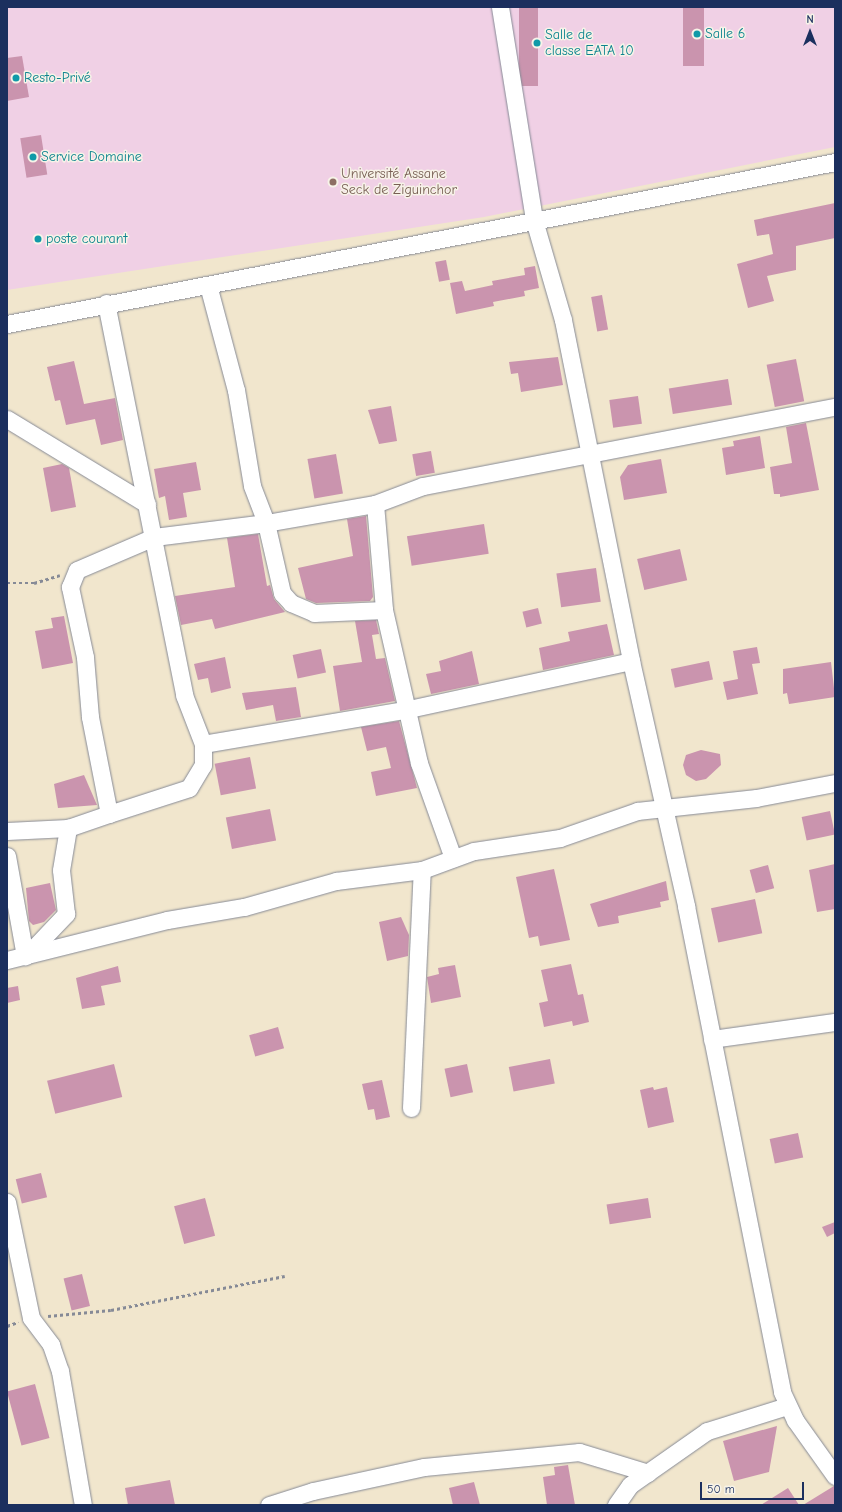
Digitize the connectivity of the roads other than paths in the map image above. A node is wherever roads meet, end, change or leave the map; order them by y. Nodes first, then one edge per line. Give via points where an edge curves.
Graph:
1 (500, 7) edge
2 (835, 162) edge
3 (534, 220) junction
4 (208, 285) junction
5 (106, 303) junction
6 (7, 324) edge
7 (835, 407) edge
8 (7, 419) edge
9 (590, 452) junction
10 (147, 504) junction
11 (375, 504) junction
12 (266, 523) junction
13 (154, 537) junction
14 (384, 610) junction
15 (631, 661) junction
16 (409, 709) junction
17 (203, 744) junction
18 (835, 783) edge
19 (664, 807) junction
20 (109, 814) junction
21 (68, 828) junction
22 (7, 831) edge
23 (7, 856) edge
24 (453, 858) junction
25 (422, 870) junction
26 (25, 956) junction
27 (7, 960) edge
28 (835, 1022) edge
29 (712, 1039) junction
30 (411, 1108) dead end
31 (7, 1202) edge
32 (786, 1406) junction
33 (648, 1472) junction
34 (835, 1476) edge
35 (83, 1505) edge
36 (269, 1505) edge
37 (616, 1505) edge

1 - 3 street
2 - 3 street
3 - 4 street
3 - 9 street via 563,320
4 - 5 street
4 - 12 street via 236,390 252,486
5 - 6 street
5 - 10 street
7 - 9 street
8 - 10 street
9 - 11 street via 423,486
9 - 15 street
10 - 13 street
11 - 12 street
11 - 14 street
12 - 13 street
12 - 14 street via 282,593 291,603 314,613
13 - 17 street via 184,695
13 - 20 street via 77,570 70,587 85,657 90,717
14 - 16 street
15 - 16 street
15 - 19 street
16 - 17 street
16 - 24 street via 421,769
17 - 20 street via 202,765 189,788
18 - 19 street via 756,798
19 - 24 street via 637,811 560,838 474,851
19 - 29 street
20 - 21 street
21 - 22 street
21 - 26 street via 61,861 66,914
23 - 26 street
24 - 25 street
25 - 26 street via 336,881 259,903 167,920
25 - 30 street
26 - 27 street
28 - 29 street
29 - 32 street
31 - 35 street via 31,1318 51,1345 60,1371
32 - 33 street via 707,1431
32 - 34 street
33 - 36 street via 579,1452 424,1466
33 - 37 street via 630,1485

